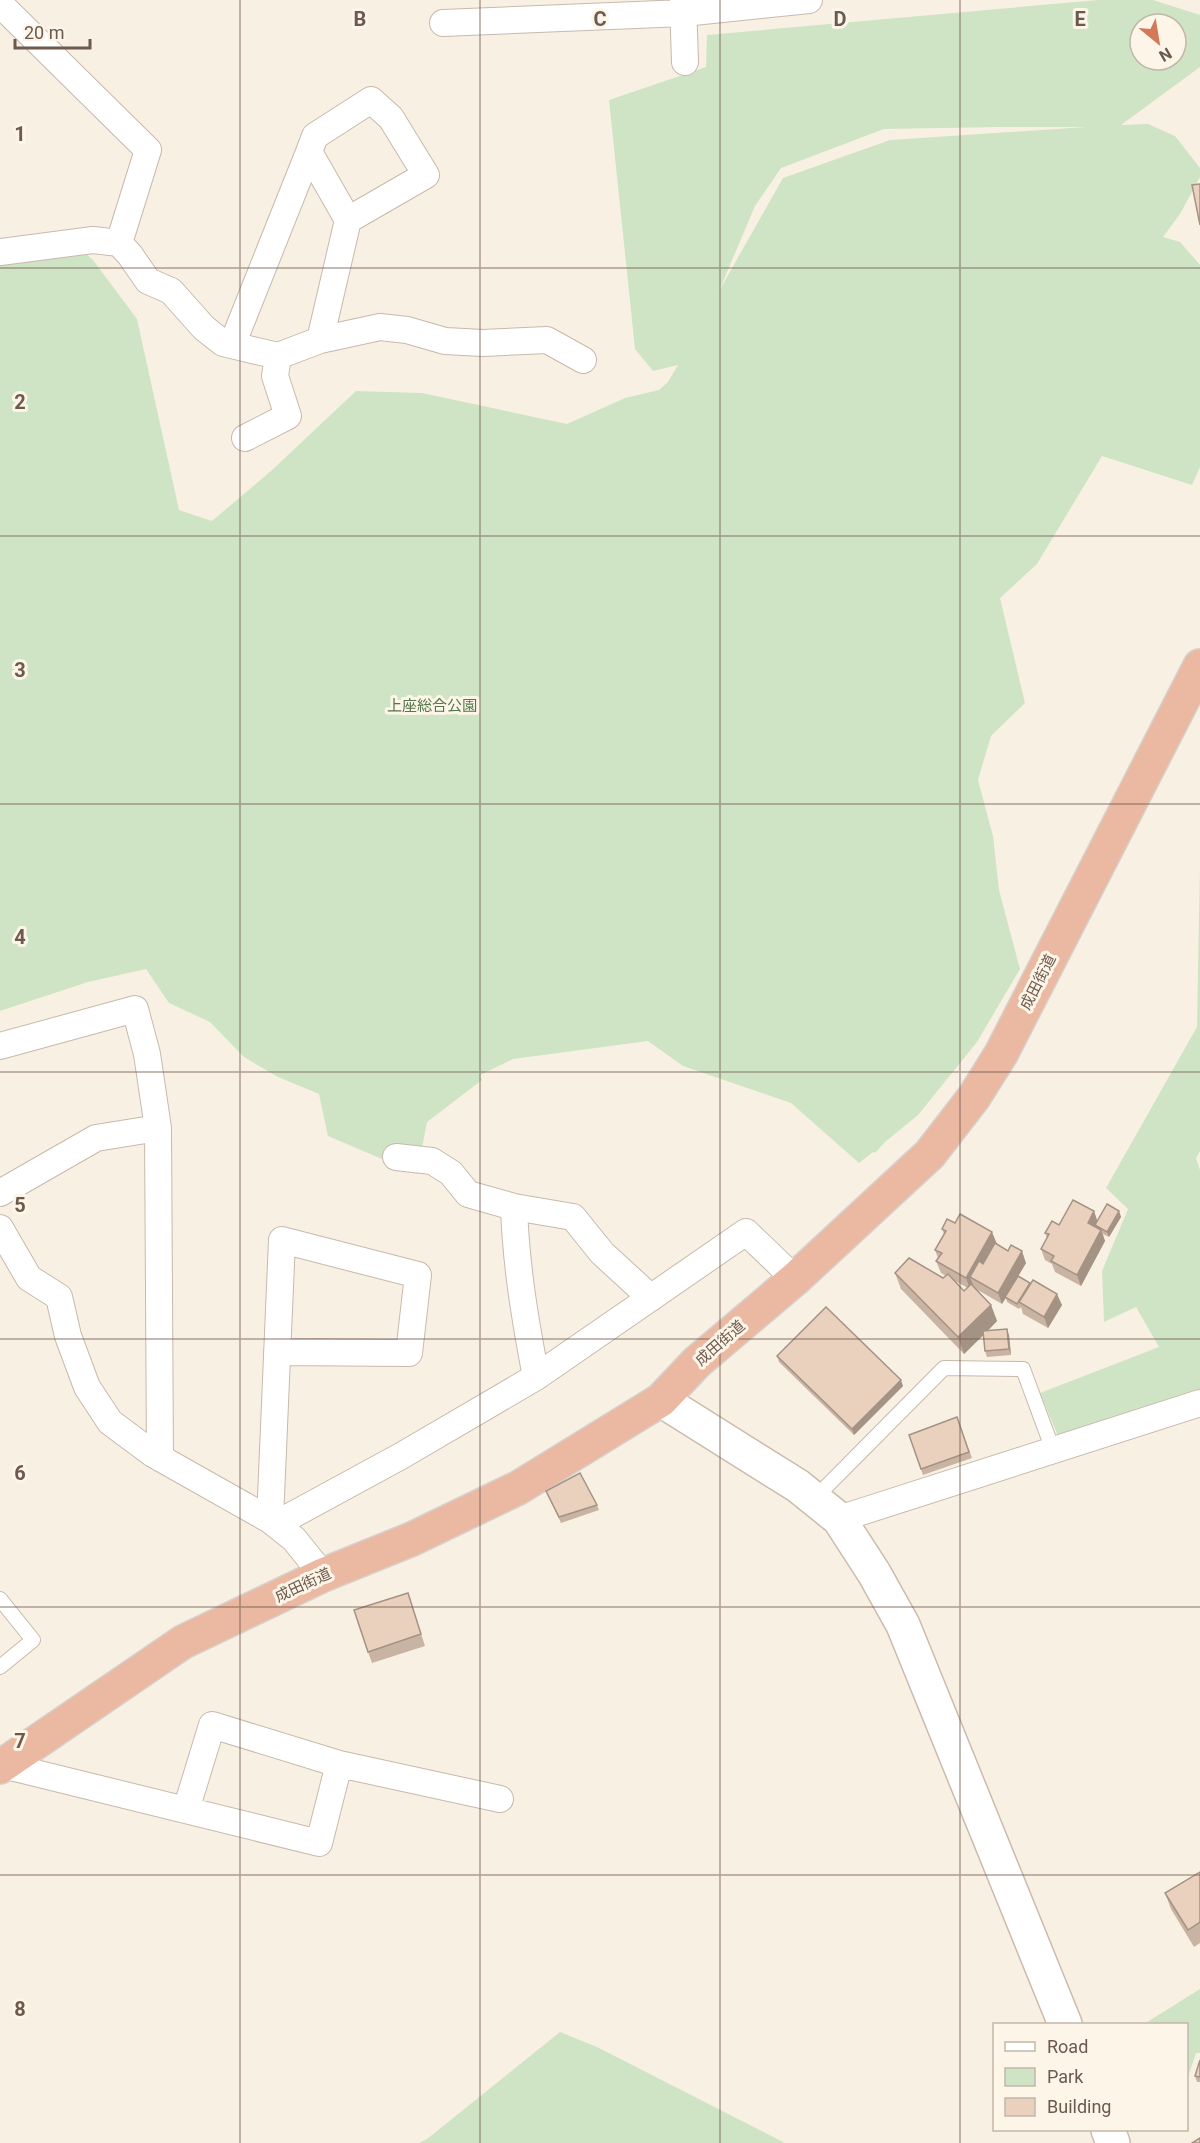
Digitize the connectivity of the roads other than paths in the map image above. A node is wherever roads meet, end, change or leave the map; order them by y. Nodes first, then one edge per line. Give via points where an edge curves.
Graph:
1 (809, 0) edge
2 (0, 4) edge
3 (684, 7) edge
4 (443, 23) dead end
5 (685, 62) dead end
6 (309, 152) junction
7 (348, 220) junction
8 (119, 243) junction
9 (0, 252) edge
10 (320, 340) junction
11 (232, 345) junction
12 (278, 357) junction
13 (583, 360) dead end
14 (245, 438) dead end
15 (1200, 666) edge
16 (0, 1046) edge
17 (158, 1128) junction
18 (396, 1157) dead end
19 (0, 1193) edge
20 (514, 1207) junction
21 (0, 1228) edge
22 (795, 1279) junction
23 (651, 1298) junction
24 (277, 1352) junction
25 (536, 1377) junction
26 (661, 1400) junction
27 (1200, 1403) edge
28 (1053, 1450) junction
29 (160, 1458) junction
30 (814, 1499) junction
31 (839, 1519) junction
32 (273, 1522) junction
33 (323, 1575) junction
34 (0, 1599) edge
35 (0, 1667) edge
36 (339, 1764) junction
37 (1, 1765) edge
38 (500, 1799) dead end
39 (186, 1810) junction
40 (1064, 2023) edge

1 - 3 street
2 - 8 street via 148,150
3 - 4 street
3 - 5 street
6 - 7 street
6 - 7 street via 315,136 371,100 391,118 426,175
6 - 11 street
7 - 10 street
8 - 9 street via 93,240
8 - 11 street via 148,280 171,291 204,328
10 - 12 street
10 - 13 street via 380,327 445,341 547,340
11 - 12 street
12 - 14 street via 275,376 288,416
15 - 22 highway, 成田街道 via 1001,1054 974,1097 930,1154
16 - 17 street via 135,1009 147,1054
17 - 19 street via 96,1138
17 - 29 street
18 - 20 street via 432,1161 451,1173 468,1194
20 - 23 street via 573,1216 602,1253
20 - 25 street via 516,1258
21 - 29 street via 29,1278 59,1297 87,1387 110,1422
22 - 23 street via 746,1232
22 - 26 highway, 成田街道 via 697,1362
23 - 25 street
24 - 24 street via 282,1240 418,1275 409,1353
24 - 32 street
25 - 32 street via 400,1456
26 - 30 street
26 - 33 highway, 成田街道 via 518,1488 412,1539
27 - 28 street
28 - 30 lane via 1023,1369 944,1368
28 - 31 street
29 - 32 street
30 - 31 street
31 - 40 street via 903,1625
32 - 33 street via 294,1539
33 - 37 highway, 成田街道 via 183,1642
34 - 35 lane via 33,1640
36 - 38 street
36 - 39 street via 319,1843
36 - 39 street via 212,1725
37 - 39 street

